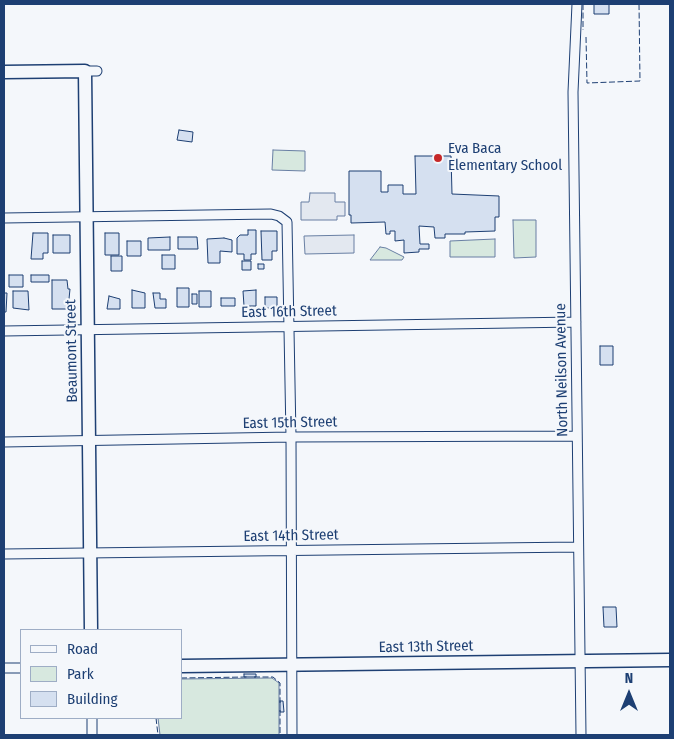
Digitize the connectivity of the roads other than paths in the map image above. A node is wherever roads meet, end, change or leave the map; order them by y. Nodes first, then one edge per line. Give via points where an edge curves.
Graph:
1 (577, 4) edge
2 (4, 72) edge
3 (86, 217) junction
4 (4, 218) edge
5 (576, 322) junction
6 (289, 326) junction
7 (88, 329) junction
8 (4, 330) edge
9 (577, 436) junction
10 (291, 437) junction
11 (89, 441) junction
12 (4, 442) edge
13 (578, 547) junction
14 (291, 550) junction
15 (90, 553) junction
16 (4, 554) edge
17 (91, 629) edge
18 (670, 660) edge
19 (580, 661) junction
20 (291, 665) junction
21 (182, 666) edge
22 (4, 668) edge
23 (20, 668) edge
24 (92, 719) edge
25 (92, 735) edge
26 (292, 735) edge
27 (581, 735) edge

1 - 5 street, North Neilson Avenue via 573,92
2 - 3 street, Beaumont Street via 91,71
3 - 4 street
3 - 6 street via 279,216 287,222
3 - 7 street, Beaumont Street
5 - 6 street, East 16th Street
5 - 9 street, North Neilson Avenue
6 - 7 street, East 16th Street
6 - 10 street
7 - 8 street, East 16th Street
7 - 11 street, Beaumont Street
9 - 10 street, East 15th Street
9 - 13 street, North Neilson Avenue
10 - 11 street, East 15th Street
10 - 14 street
11 - 12 street, East 15th Street
11 - 15 street, Beaumont Street
13 - 14 street, East 14th Street
13 - 19 street, North Neilson Avenue
14 - 15 street, East 14th Street
14 - 20 street
15 - 16 street, East 14th Street
15 - 17 street, Beaumont Street
18 - 19 street, East 13th Street
19 - 20 street, East 13th Street
19 - 27 street, North Neilson Avenue
20 - 21 street, East 13th Street
20 - 26 street
22 - 23 street
24 - 25 street

